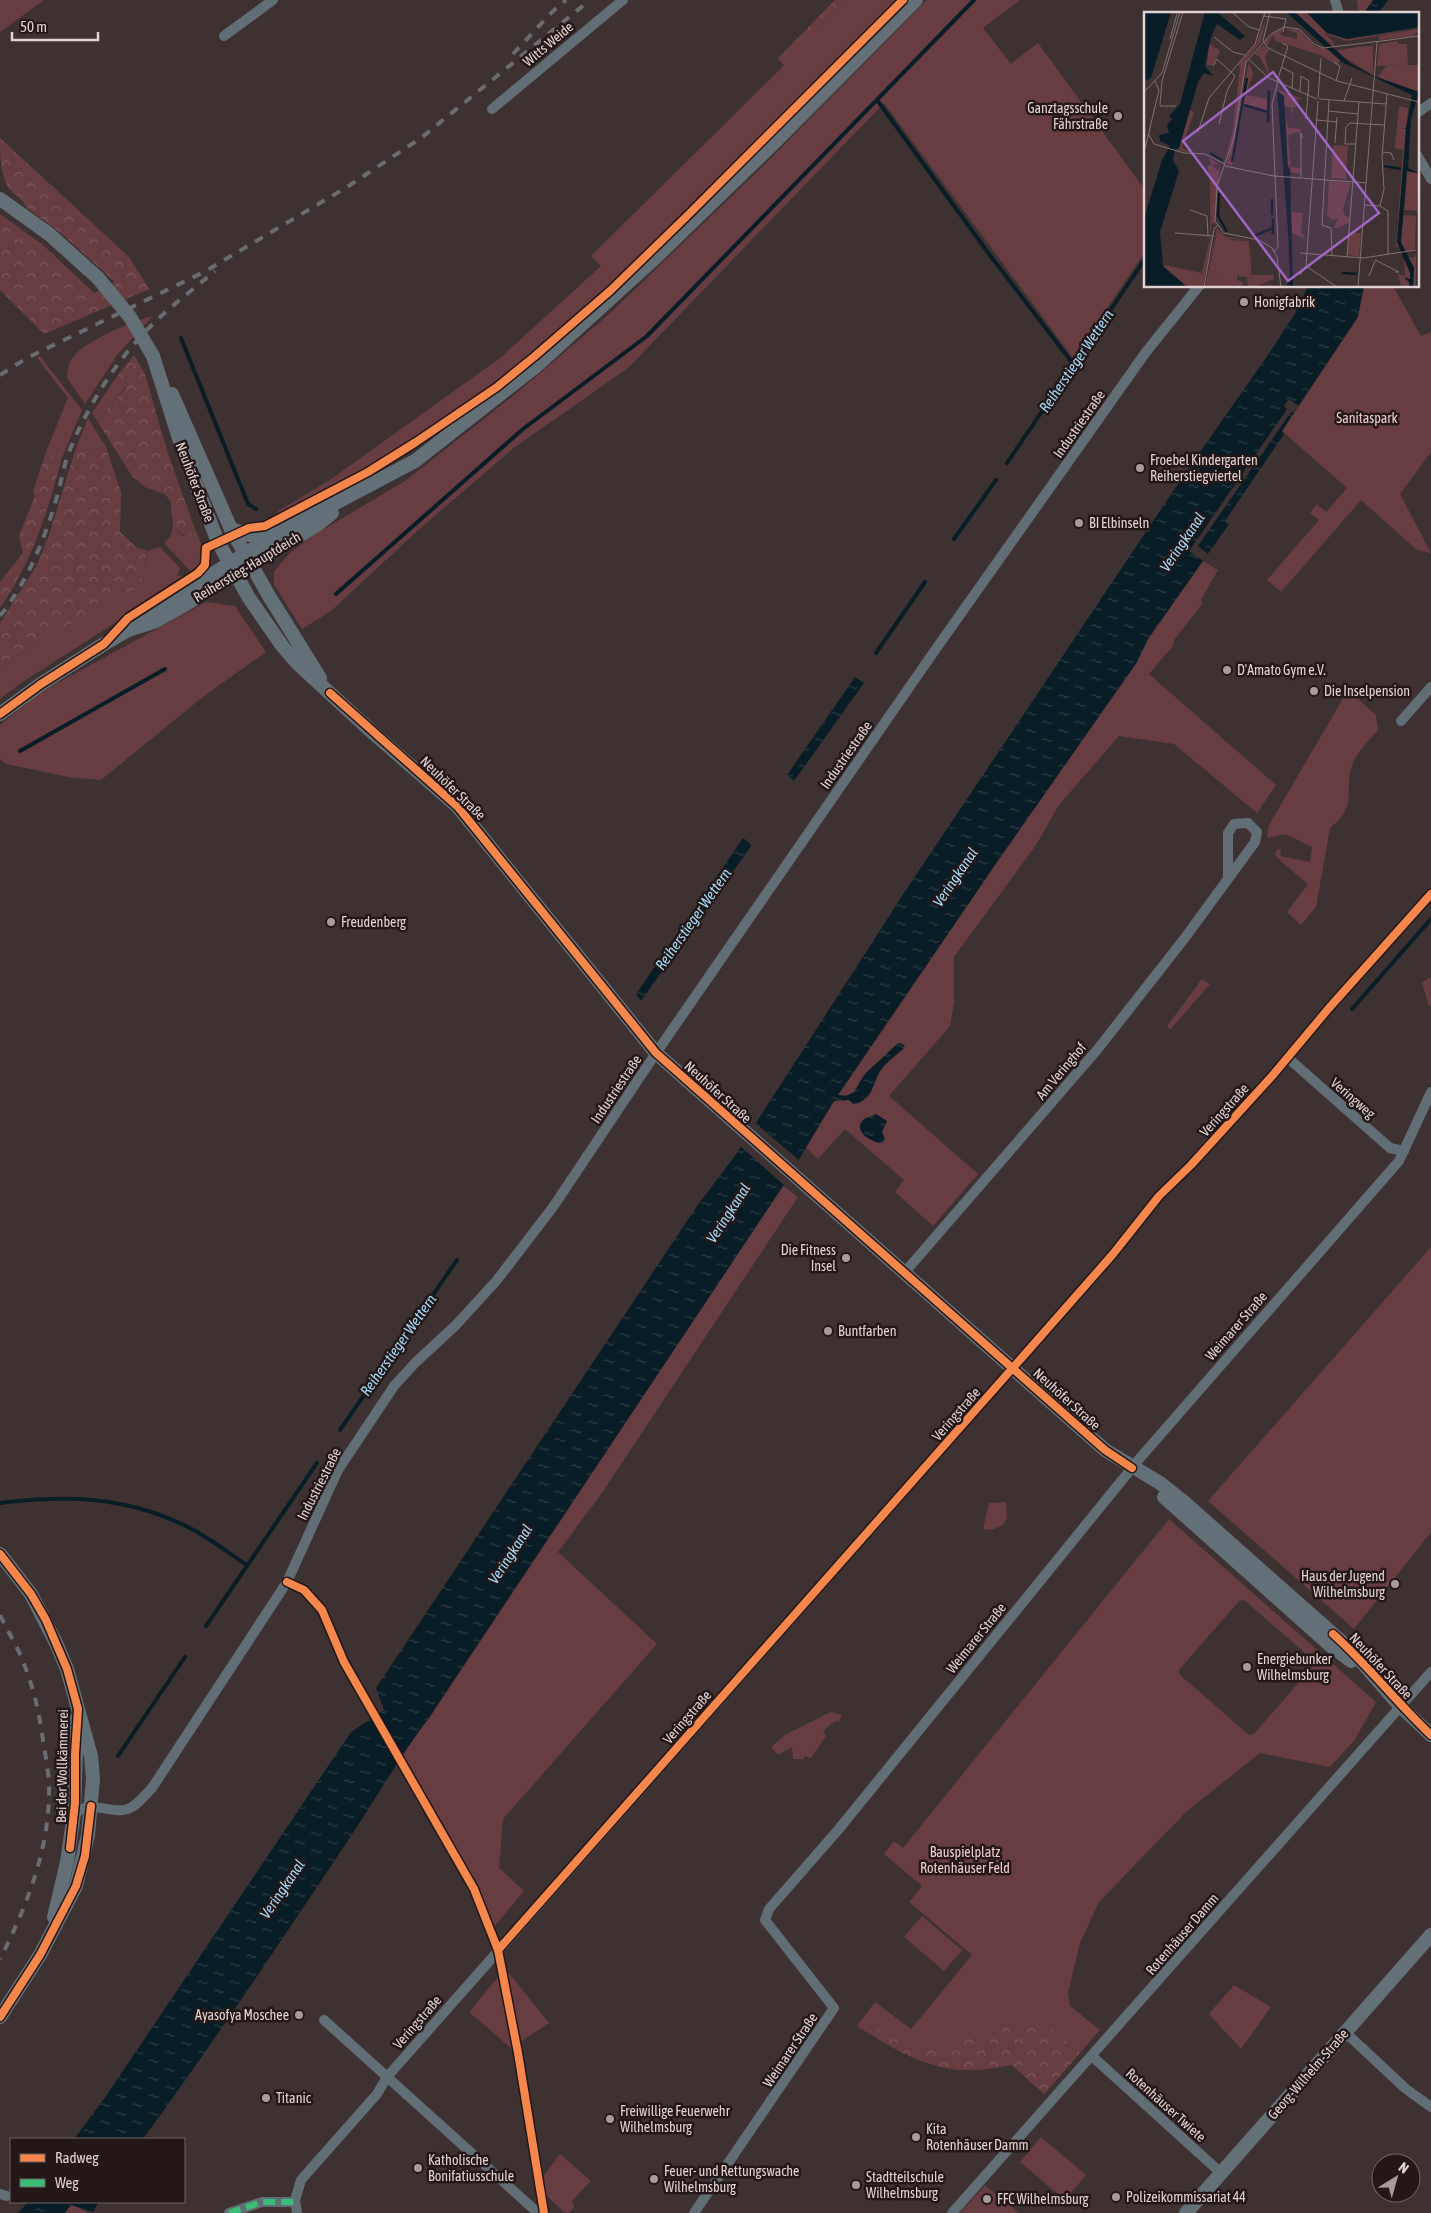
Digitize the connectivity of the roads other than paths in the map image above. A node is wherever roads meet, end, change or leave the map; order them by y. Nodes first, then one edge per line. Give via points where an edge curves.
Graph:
1 (273, 0) edge
2 (623, 0) edge
3 (916, 0) edge
4 (224, 36) dead end
5 (1431, 103) edge
6 (492, 109) dead end
7 (1418, 112) edge
8 (1418, 157) edge
9 (1431, 178) edge
10 (0, 199) edge
11 (1197, 288) edge
12 (153, 356) junction
13 (359, 491) junction
14 (231, 529) junction
15 (277, 534) junction
16 (248, 559) junction
17 (232, 569) junction
18 (1431, 687) edge
19 (330, 693) junction
20 (0, 714) edge
21 (1401, 721) dead end
22 (1228, 878) junction
23 (1431, 894) edge
24 (656, 1053) junction
25 (1288, 1058) junction
26 (1431, 1092) edge
27 (1426, 1113) edge
28 (1404, 1151) junction
29 (905, 1272) junction
30 (1013, 1367) junction
31 (1132, 1468) junction
32 (0, 1554) edge
33 (1431, 1672) edge
34 (1400, 1706) junction
35 (78, 1709) junction
36 (1431, 1735) edge
37 (91, 1806) junction
38 (74, 1814) junction
39 (1431, 1936) edge
40 (49, 1940) junction
41 (0, 2017) edge
42 (324, 2020) dead end
43 (1345, 2032) junction
44 (1093, 2057) junction
45 (387, 2077) junction
46 (1431, 2107) edge
47 (1221, 2173) junction
48 (296, 2208) edge
49 (230, 2213) edge
50 (538, 2213) edge
51 (694, 2213) edge
52 (952, 2213) edge
53 (1186, 2213) edge

1 - 4 street
2 - 6 street, Witts Weide
3 - 13 main road, Reiherstieg-Hauptdeich via 776,142 536,367 415,461
5 - 7 street
8 - 9 street
10 - 12 main road, Neuhöfer Straße, bridge via 44,229 98,278 130,317
11 - 24 street, Industriestraße via 1146,352
12 - 14 main road, Neuhöfer Straße
12 - 17 main road, Neuhöfer Straße via 183,451
13 - 15 main road, Reiherstieg-Hauptdeich
13 - 16 main road, Reiherstieg-Hauptdeich via 317,525
14 - 15 main road via 250,535
14 - 16 main road, Neuhöfer Straße
15 - 16 main road, Reiherstieg-Hauptdeich
16 - 17 main road, Reiherstieg-Hauptdeich
16 - 19 main road, Neuhöfer Straße via 283,621
17 - 19 main road, Neuhöfer Straße via 283,647
17 - 20 main road, Reiherstieg-Hauptdeich via 156,621 128,630 41,684
18 - 21 street
19 - 24 main road, Neuhöfer Straße via 458,807
22 - 22 street, Am Veringhof via 1228,833 1234,824 1248,823 1257,832 1255,842
22 - 29 street, Am Veringhof via 1092,1057
23 - 25 street, Veringstraße
24 - 29 main road, Neuhöfer Straße
24 - 37 street, Industriestraße via 553,1207 501,1275 394,1386 338,1470 287,1582 152,1788 132,1807
25 - 28 street, Veringweg via 1390,1148
25 - 30 street, Veringstraße via 1191,1165 1158,1196
26 - 27 street, Weimarer Straße
27 - 28 street, Weimarer Straße
28 - 31 street, Weimarer Straße
29 - 30 main road, Neuhöfer Straße
30 - 31 main road, Neuhöfer Straße via 1105,1450
30 - 45 street, Veringstraße
31 - 34 main road, Neuhöfer Straße via 1331,1646 1374,1676
31 - 51 street, Weimarer Straße via 838,1830 768,1909 765,1920 834,2008
32 - 35 main road, Bei der Wollkämmerei via 31,1594 46,1620
33 - 34 street, Rotenhäuser Damm
34 - 36 main road, Neuhöfer Straße
34 - 44 street, Rotenhäuser Damm
35 - 37 main road, Bei der Wollkämmerei via 91,1756
35 - 38 main road, Bei der Wollkämmerei
37 - 38 street
37 - 40 main road, Bei der Wollkämmerei via 76,1886
38 - 40 main road, Bei der Wollkämmerei
39 - 43 main road, Georg-Wilhelm-Straße
40 - 41 main road, Bei der Wollkämmerei
42 - 45 street
43 - 46 street
43 - 47 main road, Georg-Wilhelm-Straße
44 - 47 street, Rotenhäuser Twiete
44 - 52 street, Rotenhäuser Damm
45 - 48 street, Veringstraße via 301,2180
45 - 50 street
47 - 53 main road, Georg-Wilhelm-Straße
48 - 49 street, Veringstraße via 262,2202

